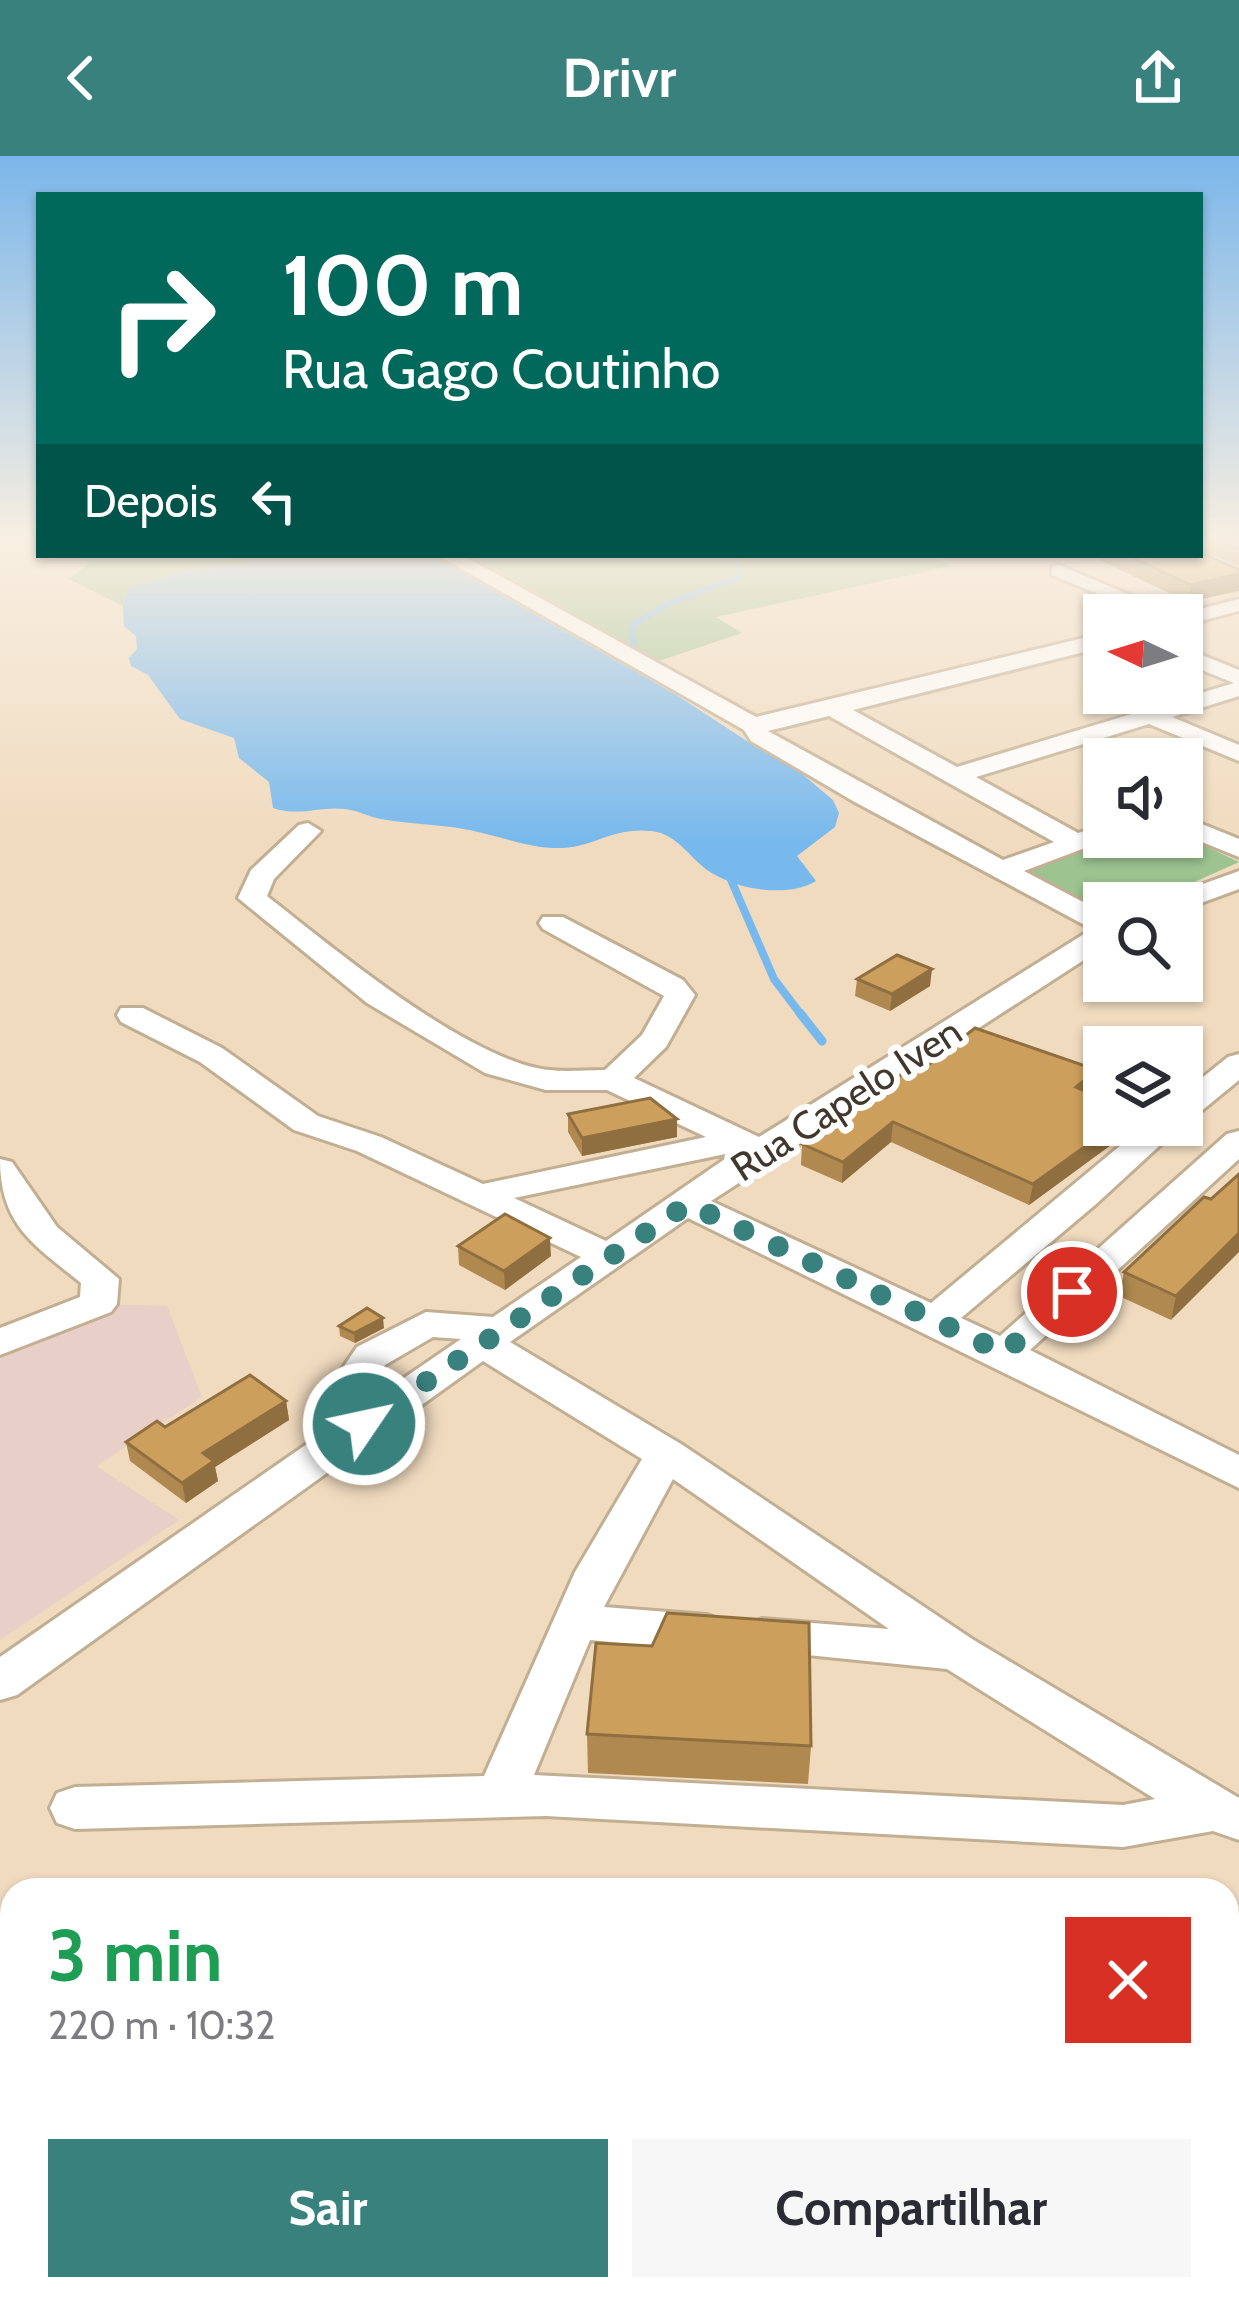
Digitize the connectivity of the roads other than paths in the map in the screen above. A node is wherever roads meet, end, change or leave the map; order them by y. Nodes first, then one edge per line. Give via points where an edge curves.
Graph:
1 (600, 640) edge
2 (1083, 645) edge
3 (1203, 663) edge
4 (1239, 678) edge
5 (1239, 689) edge
6 (832, 708) junction
7 (1150, 716) junction
8 (752, 725) junction
9 (1239, 754) edge
10 (950, 777) junction
11 (308, 831) dead end
12 (1203, 833) edge
13 (1083, 840) edge
14 (1075, 842) junction
15 (1239, 849) edge
16 (1002, 868) junction
17 (1239, 879) edge
18 (1203, 893) edge
19 (1083, 912) edge
20 (553, 923) dead end
21 (1083, 947) edge
22 (132, 1015) dead end
23 (1239, 1064) edge
24 (613, 1080) junction
25 (1203, 1093) edge
26 (1239, 1141) edge
27 (749, 1146) junction
28 (1140, 1146) edge
29 (0, 1169) edge
30 (480, 1196) junction
31 (688, 1204) junction
32 (611, 1257) junction
33 (933, 1321) junction
34 (492, 1336) junction
35 (0, 1342) edge
36 (1004, 1353) junction
37 (666, 1454) junction
38 (1239, 1473) edge
39 (577, 1622) junction
40 (956, 1652) junction
41 (0, 1682) edge
42 (500, 1796) junction
43 (75, 1808) dead end
44 (1226, 1814) edge

1 - 8 street
2 - 6 street
3 - 4 street
5 - 7 street
6 - 8 street
6 - 10 street
7 - 9 street
7 - 10 street
8 - 16 street via 862,796
10 - 14 street
11 - 24 street via 252,889 269,915 378,997 496,1066 546,1080
12 - 15 street
13 - 14 street
14 - 16 street
16 - 19 street
17 - 18 street
20 - 24 street via 680,995 655,1040
21 - 27 street, Rua Capelo Iven
22 - 30 street via 212,1055 306,1123
23 - 25 street
24 - 27 street
26 - 36 street
27 - 30 street
27 - 31 street, Rua Capelo Iven
28 - 33 street
29 - 35 street via 44,1234 100,1279 102,1295 98,1304
30 - 32 street
31 - 32 street, Rua Capelo Iven
31 - 33 street
32 - 34 street, Rua Capelo Iven
33 - 36 street
34 - 37 street
34 - 41 street via 426,1324 370,1356 360,1372 364,1424
36 - 38 street
37 - 39 street
37 - 40 street
39 - 40 street
39 - 42 street
40 - 44 street
42 - 43 street
42 - 44 street via 1123,1826

